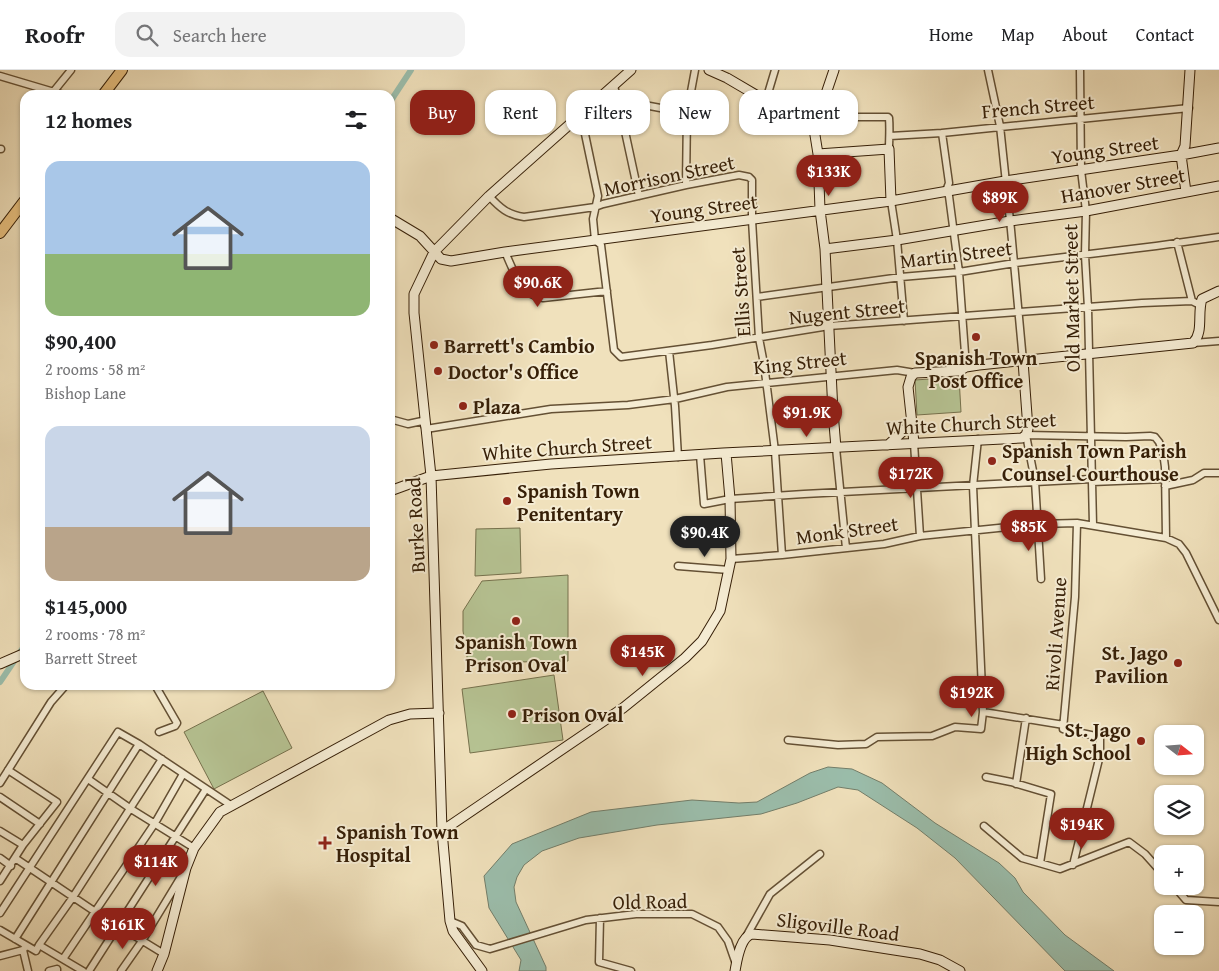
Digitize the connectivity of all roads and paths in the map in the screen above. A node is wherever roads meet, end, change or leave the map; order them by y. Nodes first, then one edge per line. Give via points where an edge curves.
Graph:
1 (71, 70) edge
2 (122, 70) edge
3 (631, 70) edge
4 (694, 70) edge
5 (709, 70) edge
6 (775, 70) edge
7 (834, 70) edge
8 (988, 70) edge
9 (1080, 70) edge
10 (1190, 70) edge
11 (0, 76) edge
12 (614, 86) junction
13 (50, 90) edge
14 (55, 90) edge
15 (107, 90) edge
16 (609, 90) edge
17 (615, 90) edge
18 (691, 90) edge
19 (748, 90) edge
20 (769, 90) edge
21 (827, 90) edge
22 (1189, 108) junction
23 (858, 116) edge
24 (1081, 120) junction
25 (1000, 126) junction
26 (566, 128) edge
27 (942, 133) junction
28 (585, 135) edge
29 (626, 135) edge
30 (687, 135) edge
31 (815, 135) edge
32 (890, 136) junction
33 (1219, 148) edge
34 (889, 149) junction
35 (818, 154) junction
36 (1181, 155) junction
37 (1081, 170) junction
38 (749, 176) joint
39 (1005, 181) junction
40 (686, 185) junction
41 (1219, 186) edge
42 (946, 190) junction
43 (1186, 192) junction
44 (490, 196) junction
45 (639, 196) junction
46 (891, 201) junction
47 (20, 207) edge
48 (595, 207) junction
49 (820, 210) junction
50 (1086, 211) junction
51 (752, 220) junction
52 (395, 221) edge
53 (1010, 221) junction
54 (954, 230) junction
55 (0, 233) edge
56 (1219, 236) edge
57 (595, 240) junction
58 (897, 240) junction
59 (1178, 242) junction
60 (825, 249) junction
61 (434, 252) junction
62 (505, 252) junction
63 (1085, 255) junction
64 (1015, 263) junction
65 (959, 272) junction
66 (901, 277) junction
67 (827, 286) junction
68 (607, 291) junction
69 (1219, 291) edge
70 (757, 297) junction
71 (1196, 303) junction
72 (1088, 308) junction
73 (1018, 312) junction
74 (962, 317) junction
75 (904, 321) junction
76 (829, 326) junction
77 (759, 338) junction
78 (1219, 341) edge
79 (1193, 343) junction
80 (669, 351) junction
81 (1089, 354) junction
82 (1023, 361) junction
83 (966, 366) junction
84 (915, 373) junction
85 (831, 376) junction
86 (766, 384) junction
87 (675, 399) junction
88 (395, 420) edge
89 (912, 424) junction
90 (426, 429) junction
91 (1026, 435) junction
92 (1090, 436) junction
93 (978, 439) junction
94 (914, 443) junction
95 (888, 445) junction
96 (836, 448) junction
97 (775, 451) junction
98 (726, 453) junction
99 (700, 455) junction
100 (678, 456) junction
101 (1219, 472) edge
102 (431, 476) junction
103 (1092, 480) junction
104 (1035, 481) junction
105 (1165, 482) junction
106 (973, 486) junction
107 (395, 488) edge
108 (917, 488) junction
109 (840, 492) junction
110 (778, 496) junction
111 (730, 499) junction
112 (1077, 523) junction
113 (1038, 524) junction
114 (1092, 525) junction
115 (975, 531) junction
116 (920, 536) junction
117 (1166, 538) junction
118 (846, 548) junction
119 (782, 555) junction
120 (731, 559) junction
121 (678, 566) dead end
122 (729, 570) junction
123 (1041, 579) dead end
124 (1219, 620) edge
125 (20, 655) edge
126 (0, 664) edge
127 (62, 690) edge
128 (158, 690) edge
129 (440, 712) junction
130 (983, 712) junction
131 (1026, 718) junction
132 (1064, 725) junction
133 (160, 732) dead end
134 (788, 740) dead end
135 (139, 744) junction
136 (162, 760) junction
137 (8, 770) junction
138 (183, 774) junction
139 (986, 777) dead end
140 (88, 779) junction
141 (0, 782) edge
142 (1016, 784) junction
143 (206, 789) junction
144 (108, 793) junction
145 (0, 797) edge
146 (232, 806) junction
147 (131, 809) junction
148 (155, 823) junction
149 (40, 824) junction
150 (984, 826) dead end
151 (442, 830) junction
152 (0, 832) edge
153 (175, 837) junction
154 (23, 845) junction
155 (194, 848) junction
156 (820, 854) dead end
157 (0, 858) edge
158 (15, 858) junction
159 (1040, 863) junction
160 (1073, 865) junction
161 (1154, 865) edge
162 (11, 866) junction
163 (30, 868) junction
164 (186, 868) junction
165 (0, 881) edge
166 (51, 883) junction
167 (1182, 895) edge
168 (73, 897) junction
169 (1219, 902) edge
170 (94, 911) junction
171 (0, 914) edge
172 (600, 918) junction
173 (450, 922) junction
174 (118, 925) junction
175 (0, 930) edge
176 (747, 935) junction
177 (15, 939) junction
178 (142, 941) junction
179 (40, 945) junction
180 (24, 948) junction
181 (164, 954) junction
182 (0, 956) edge
183 (63, 959) junction
184 (735, 968) edge
185 (57, 970) edge
186 (28, 971) edge
187 (49, 971) edge
188 (83, 971) edge
189 (89, 971) edge
190 (121, 971) edge
191 (157, 971) edge
192 (482, 971) edge
193 (632, 971) edge
194 (960, 971) edge

1 - 14 street
2 - 15 main road
3 - 12 street, Burke Road
4 - 18 street
5 - 19 street
6 - 20 street
7 - 21 street
8 - 25 street
9 - 24 street, Old Market Street
10 - 22 street
11 - 13 street
12 - 16 street, Burke Road
12 - 17 street
22 - 24 street, French Street
22 - 36 street
23 - 32 street via 886,116 889,118
24 - 25 street, French Street
24 - 37 street, Old Market Street
25 - 27 street, French Street
25 - 39 street
26 - 44 street, Burke Road
27 - 32 street, French Street
27 - 42 street
28 - 48 street via 598,196
29 - 45 street
30 - 40 street
31 - 35 street
32 - 34 street
33 - 36 street, Young Street
34 - 35 street
34 - 46 street
35 - 49 street
36 - 37 street, Young Street
36 - 43 street
37 - 39 street, Young Street
37 - 50 street, Old Market Street
38 - 40 street, Morrison Street via 738,175
38 - 51 street, Ellis Street via 752,180
39 - 42 street, Young Street
39 - 53 street
40 - 45 street, Morrison Street
41 - 43 street, Hanover Street
42 - 46 street, Young Street
42 - 54 street
43 - 50 street, Hanover Street
44 - 48 street, Morrison Street via 502,210 514,216
44 - 61 street, Burke Road
45 - 48 street, Morrison Street
46 - 49 street, Young Street
46 - 58 street
47 - 55 main road
48 - 57 street, Morrison Street
49 - 51 street, Young Street
49 - 60 street
50 - 53 street, Hanover Street
50 - 63 street, Old Market Street
51 - 57 street, Young Street
51 - 70 street, Ellis Street
52 - 61 street via 420,236
53 - 54 street, Hanover Street
53 - 64 street
54 - 58 street, Hanover Street
54 - 65 street
56 - 59 street, Martin Street
57 - 62 street, Young Street
57 - 68 street, Nugent Street via 601,245
58 - 60 street, Hanover Street
58 - 66 street
59 - 63 street, Martin Street
59 - 71 street
60 - 67 street
61 - 62 street, Young Street via 441,259 450,261
61 - 90 street, Burke Road via 414,294
62 - 68 street via 521,283 533,297
63 - 64 street, Martin Street
63 - 72 street, Old Market Street
64 - 65 street, Martin Street
64 - 73 street
65 - 66 street, Martin Street
65 - 74 street
66 - 67 street, Martin Street
66 - 75 street
67 - 70 street, Martin Street
67 - 76 street
68 - 80 street, Nugent Street via 616,354 622,357
69 - 71 street
70 - 77 street, Ellis Street
71 - 72 street, Nugent Street
71 - 79 street via 1198,337
72 - 73 street, Nugent Street
72 - 81 street, Old Market Street
73 - 74 street, Nugent Street
73 - 82 street
74 - 75 street, Nugent Street
74 - 83 street
75 - 76 street, Nugent Street
76 - 77 street, Nugent Street
76 - 85 street
77 - 80 street, Nugent Street
77 - 86 street, Ellis Street
78 - 79 street, King Street
79 - 81 street, King Street
80 - 87 street
81 - 82 street, King Street
81 - 92 street, Old Market Street
82 - 83 street, King Street
82 - 91 street
83 - 84 street, King Street via 959,371
84 - 85 street, King Street via 897,370
84 - 89 street via 908,387
85 - 86 street, King Street
85 - 96 street
86 - 87 street, King Street via 728,387
86 - 97 street, Ellis Street
87 - 90 street, King Street via 551,409
87 - 100 street
88 - 90 street, King Street via 408,424 422,421
89 - 94 street
89 - 95 street
90 - 102 street, Burke Road
91 - 92 street, White Church Street
91 - 93 street, White Church Street via 1022,438
91 - 104 street
92 - 103 street, Old Market Street
92 - 105 street, White Church Street via 1155,437 1163,452
93 - 94 street, White Church Street
93 - 106 street
94 - 95 street, White Church Street
94 - 108 street
95 - 96 street, White Church Street
96 - 97 street, White Church Street
96 - 109 street
97 - 98 street, White Church Street
97 - 110 street, Ellis Street
98 - 99 street, White Church Street
98 - 111 street
99 - 100 street, White Church Street
99 - 111 street via 704,504
100 - 102 street, White Church Street
101 - 105 street via 1204,473 1193,480
102 - 107 street, White Church Street
102 - 129 street, Burke Road
103 - 104 street
103 - 105 street
103 - 114 street, Old Market Street
104 - 106 street
104 - 113 street
105 - 117 street, White Church Street
106 - 108 street
106 - 115 street
108 - 109 street
108 - 116 street
109 - 110 street
109 - 118 street
110 - 111 street
110 - 119 street, Ellis Street
111 - 120 street
112 - 113 street, Monk Street
112 - 114 street, Monk Street
112 - 132 street, Rivoli Avenue via 1075,597
113 - 115 street, Monk Street
113 - 123 street
114 - 117 street, Monk Street
115 - 116 street, Monk Street
115 - 130 street
116 - 118 street, Monk Street
117 - 124 street, Monk Street via 1179,544 1186,553
118 - 119 street, Monk Street
119 - 120 street, Monk Street
120 - 122 street
121 - 122 street
122 - 151 street via 718,616 702,641 685,658 623,708
125 - 126 street
127 - 137 street
128 - 133 street via 177,723
129 - 146 street via 410,714 389,720
129 - 151 street, Burke Road
130 - 131 street
130 - 134 street via 981,730 956,727 932,736 877,737 866,744
131 - 132 street
131 - 142 street
132 - 160 street via 1063,729 1100,737 1100,755
135 - 136 street
135 - 140 street via 118,732
135 - 144 street
136 - 138 street
136 - 147 street
137 - 141 street
137 - 149 street via 57,802
138 - 143 street
138 - 148 street
139 - 142 street
140 - 144 street
140 - 163 street
142 - 159 street via 1051,794
143 - 146 street
143 - 153 street
144 - 147 street
144 - 166 street
145 - 149 street
146 - 155 street via 220,812
147 - 148 street
147 - 168 street
148 - 153 street
148 - 170 street
149 - 154 street
150 - 159 street via 1022,858
151 - 173 street, Burke Road
152 - 154 street
153 - 155 street
153 - 174 street
154 - 158 street
155 - 164 street
156 - 176 street via 770,894
157 - 162 street
158 - 162 street
158 - 163 street
159 - 160 street via 1060,869
160 - 161 street via 1129,842
162 - 165 street
163 - 166 street
163 - 171 street
164 - 178 street
164 - 181 street
166 - 168 street
166 - 177 street
167 - 169 street via 1186,900
168 - 170 street
168 - 179 street
170 - 174 street
170 - 183 street
172 - 173 street, Old Road via 490,949 476,946 462,926
172 - 184 street, Old Road via 692,914 718,927 728,941
172 - 193 street via 599,962
173 - 192 street, Burke Road
174 - 178 street
174 - 189 street
175 - 177 street
176 - 184 street, Sligoville Road
176 - 194 street, Sligoville Road via 830,940 914,953 940,960
177 - 180 street
178 - 181 street
178 - 190 street
179 - 180 street via 36,951
179 - 183 street
180 - 182 street
180 - 186 street
181 - 191 street
183 - 188 street
185 - 187 street

